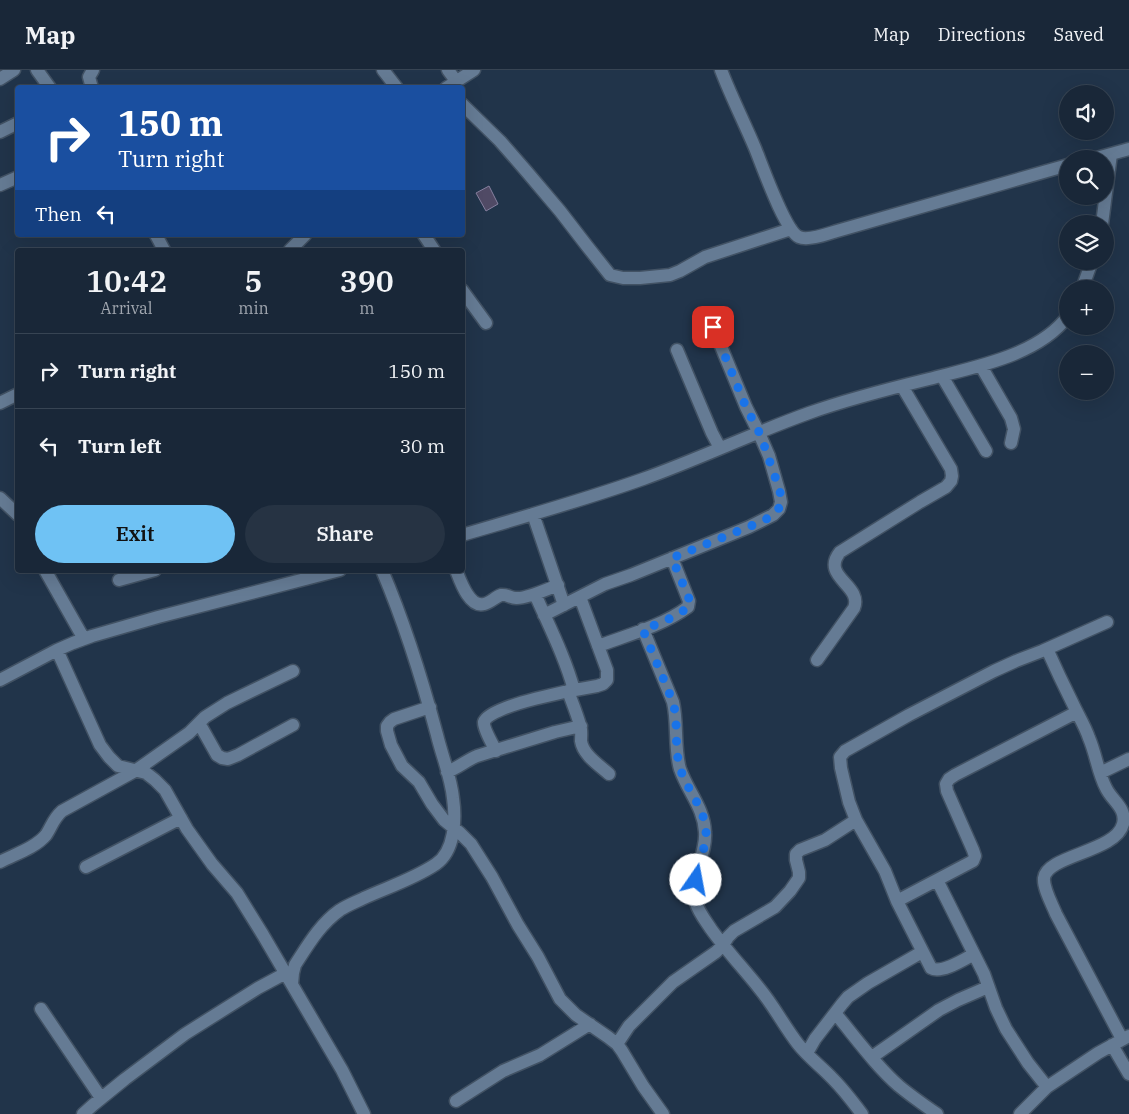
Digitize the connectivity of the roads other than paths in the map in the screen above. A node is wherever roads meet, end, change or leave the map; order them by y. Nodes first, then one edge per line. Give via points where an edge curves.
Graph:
1 (14, 70) edge
2 (37, 70) edge
3 (94, 70) edge
4 (383, 70) edge
5 (448, 70) edge
6 (474, 70) edge
7 (720, 70) edge
8 (0, 78) edge
9 (451, 84) edge
10 (48, 85) edge
11 (91, 85) edge
12 (395, 85) edge
13 (465, 107) edge
14 (15, 124) edge
15 (0, 132) edge
16 (1129, 149) edge
17 (1114, 153) edge
18 (1059, 168) edge
19 (15, 178) edge
20 (0, 185) edge
21 (791, 229) junction
22 (304, 237) edge
23 (425, 237) edge
24 (292, 248) edge
25 (433, 248) edge
26 (465, 294) edge
27 (486, 323) dead end
28 (713, 327) dead end
29 (1059, 327) edge
30 (677, 350) dead end
31 (981, 366) junction
32 (942, 376) junction
33 (902, 386) junction
34 (15, 396) edge
35 (0, 403) edge
36 (759, 432) junction
37 (1011, 443) dead end
38 (720, 448) junction
39 (986, 451) dead end
40 (0, 498) edge
41 (15, 512) edge
42 (533, 514) junction
43 (465, 534) edge
44 (672, 558) junction
45 (47, 573) edge
46 (144, 573) edge
47 (383, 573) edge
48 (457, 573) edge
49 (309, 574) edge
50 (118, 580) dead end
51 (558, 585) junction
52 (535, 594) junction
53 (580, 597) junction
54 (564, 605) junction
55 (544, 615) junction
56 (1107, 622) dead end
57 (643, 630) junction
58 (84, 639) junction
59 (598, 646) junction
60 (1046, 649) junction
61 (57, 650) junction
62 (817, 660) dead end
63 (293, 671) dead end
64 (0, 680) edge
65 (571, 691) junction
66 (430, 707) junction
67 (1077, 712) junction
68 (199, 723) junction
69 (293, 724) dead end
70 (581, 726) junction
71 (496, 751) junction
72 (1129, 759) edge
73 (135, 771) junction
74 (447, 772) junction
75 (1100, 773) junction
76 (609, 774) dead end
77 (180, 818) junction
78 (856, 820) junction
79 (453, 828) junction
80 (0, 862) edge
81 (86, 867) dead end
82 (937, 880) junction
83 (897, 901) junction
84 (723, 945) junction
85 (922, 952) junction
86 (974, 954) junction
87 (289, 979) junction
88 (988, 987) junction
89 (41, 1009) dead end
90 (835, 1013) junction
91 (590, 1024) junction
92 (1121, 1040) edge
93 (617, 1044) junction
94 (807, 1053) junction
95 (872, 1057) junction
96 (1129, 1074) edge
97 (1047, 1087) junction
98 (101, 1098) junction
99 (456, 1101) dead end
100 (84, 1114) edge
101 (364, 1114) edge
102 (663, 1114) edge
103 (862, 1114) edge
104 (937, 1114) edge
105 (1020, 1114) edge

1 - 8 street
2 - 10 street
3 - 11 street via 90,77
4 - 12 street
5 - 9 street
6 - 9 street
7 - 21 street
13 - 21 street via 500,141 560,210 610,275 623,278 670,275 705,257
14 - 15 street
16 - 17 street
18 - 21 street via 818,236 801,238
19 - 20 street
22 - 24 street
23 - 25 street
26 - 27 street
28 - 36 street
29 - 31 street via 1016,353
30 - 38 street
31 - 32 street
31 - 37 street via 1011,418 1014,429
32 - 33 street
32 - 39 street
33 - 36 street via 809,413
33 - 62 street via 951,469 952,481 836,557 835,568 853,593 856,603
34 - 35 street
36 - 38 street
36 - 44 street via 780,491 779,508 756,524
38 - 42 street via 646,478
40 - 41 street
42 - 43 street
42 - 51 street
44 - 53 street
44 - 57 street via 690,601 688,608
45 - 58 street
46 - 50 street
47 - 66 street
48 - 52 street via 470,599 481,605 500,595 517,599
49 - 58 street
51 - 52 street
51 - 54 street
52 - 55 street
53 - 54 street
53 - 59 street
54 - 55 street
55 - 65 street via 570,674
56 - 60 street
57 - 59 street
57 - 84 street via 676,711 680,769 705,825 695,902
58 - 61 street
59 - 65 street via 607,670 607,680 597,686
60 - 67 street
60 - 78 street via 994,671 846,751 840,762
61 - 64 street
61 - 73 street via 100,745 118,766
63 - 68 street via 227,703
65 - 70 street
65 - 71 street via 527,701 487,717 484,727
66 - 74 street
66 - 79 street via 394,719 387,726 387,731 402,766 419,782 432,804
67 - 75 street via 1089,736
67 - 82 street via 949,779 947,790 975,856 973,861
68 - 69 street via 217,755 228,759
68 - 73 street
70 - 71 street
70 - 76 street via 581,740 588,755
71 - 74 street via 472,758
72 - 75 street
73 - 77 street via 146,773 165,790
73 - 80 street via 62,811 40,840
74 - 79 street via 454,799
75 - 92 street via 1106,789 1122,809 1121,830 1102,844 1051,867 1044,880 1056,914
77 - 81 street
77 - 87 street via 237,893
78 - 83 street via 885,871
78 - 84 street via 825,840 800,850 796,854 798,878 790,890 776,907 734,931
79 - 87 street via 449,849 436,864 349,904 324,923
79 - 91 street via 476,851 560,999
82 - 83 street
82 - 86 street
83 - 85 street
84 - 93 street via 673,982 629,1026
84 - 94 street
85 - 86 street via 935,970
85 - 90 street via 856,991
86 - 88 street
87 - 98 street via 258,988 195,1027
87 - 101 street
88 - 95 street via 939,1010
88 - 97 street via 1011,1038
89 - 98 street
90 - 94 street
90 - 95 street
91 - 93 street
91 - 99 street via 540,1055 503,1071
92 - 96 street
92 - 97 street
93 - 102 street
94 - 103 street
95 - 104 street via 900,1087
97 - 105 street
98 - 100 street

